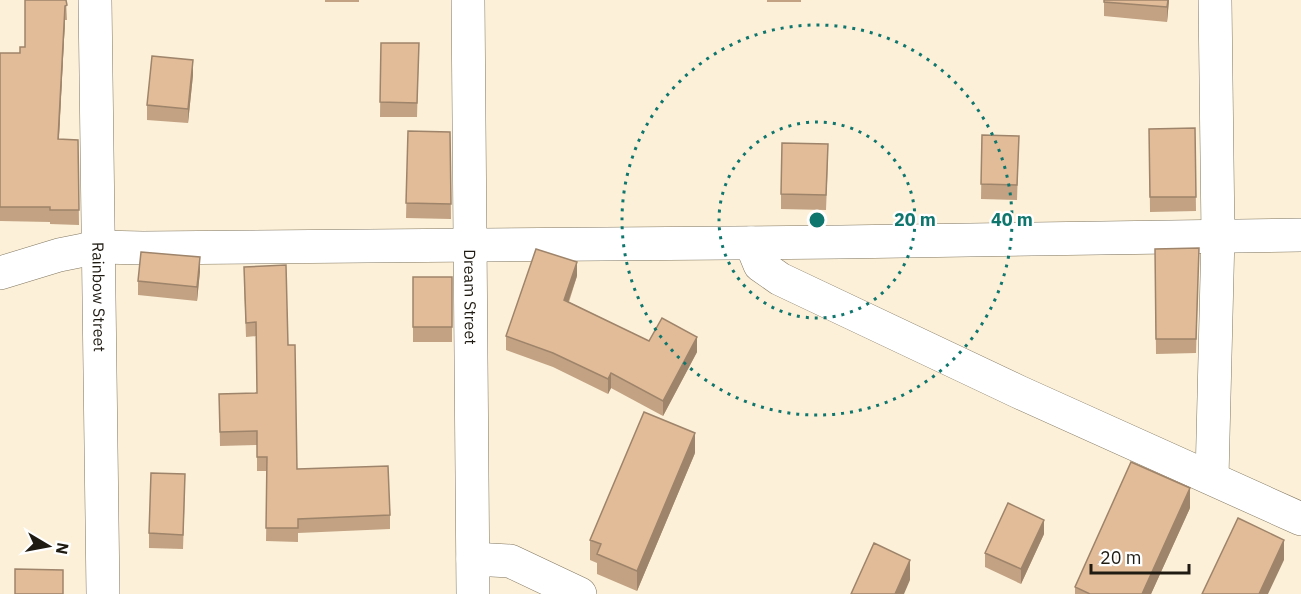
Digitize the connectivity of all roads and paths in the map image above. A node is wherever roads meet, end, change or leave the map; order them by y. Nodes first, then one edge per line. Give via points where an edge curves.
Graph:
1 (95, 0) edge
2 (468, 0) edge
3 (1215, 0) edge
4 (1218, 235) junction
5 (1301, 235) edge
6 (751, 243) junction
7 (469, 246) junction
8 (99, 247) junction
9 (0, 273) edge
10 (1212, 478) junction
11 (1301, 519) edge
12 (473, 559) junction
13 (103, 594) edge
14 (473, 594) edge
15 (580, 594) edge

1 - 8 street, Rainbow Street
2 - 7 street, Dream Street
3 - 4 street
4 - 5 street
4 - 6 street
4 - 10 street
6 - 7 street
6 - 10 street via 760,265 780,279
7 - 8 street
7 - 12 street, Dream Street
8 - 9 street
8 - 13 street, Rainbow Street
10 - 11 street
12 - 14 street, Dream Street
12 - 15 street via 510,561

